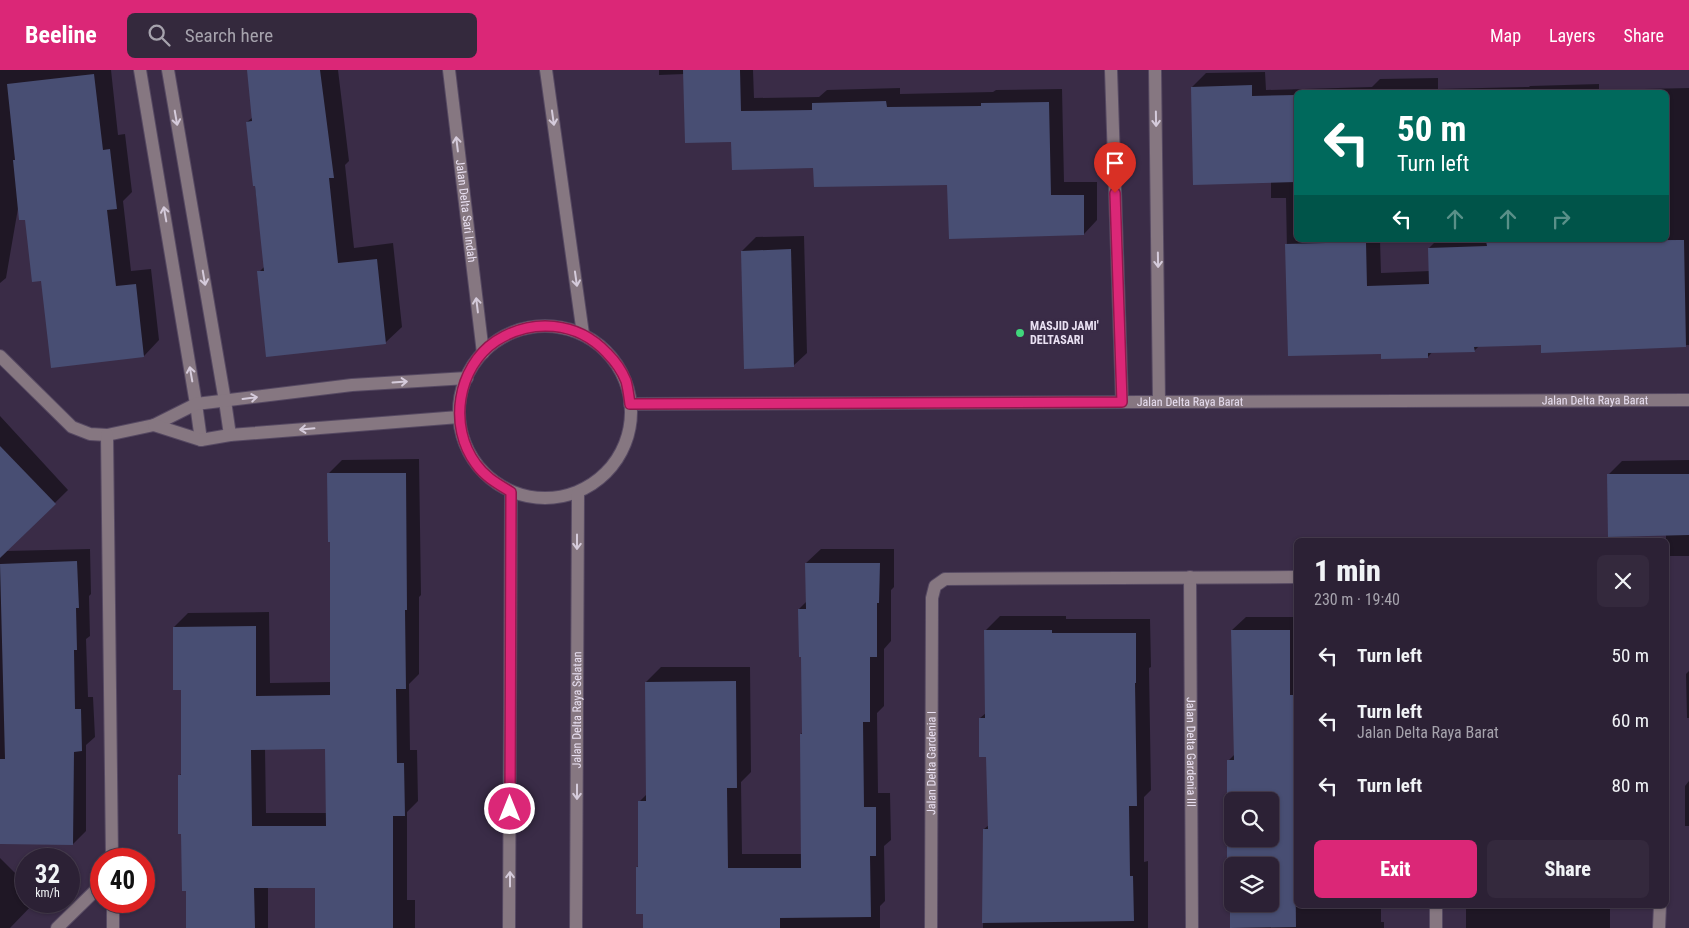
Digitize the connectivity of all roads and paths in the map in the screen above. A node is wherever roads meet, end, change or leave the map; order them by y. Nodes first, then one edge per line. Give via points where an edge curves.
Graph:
1 (140, 70) edge
2 (168, 70) edge
3 (449, 70) edge
4 (546, 70) edge
5 (1111, 70) edge
6 (1156, 70) edge
7 (584, 334) junction
8 (482, 354) junction
9 (0, 356) edge
10 (466, 378) junction
11 (1689, 400) edge
12 (225, 401) junction
13 (1122, 402) junction
14 (1159, 402) junction
15 (196, 404) junction
16 (630, 404) junction
17 (459, 417) junction
18 (154, 425) junction
19 (107, 435) junction
20 (230, 435) junction
21 (201, 440) junction
22 (511, 492) junction
23 (578, 493) junction
24 (1190, 577) junction
25 (1294, 577) edge
26 (112, 848) edge
27 (90, 896) edge
28 (1436, 908) edge
29 (1660, 908) edge
30 (113, 913) edge
31 (57, 928) edge
32 (113, 928) edge
33 (509, 928) edge
34 (576, 928) edge
35 (931, 928) edge
36 (1192, 928) edge
37 (1436, 928) edge
38 (1659, 928) edge

15 -> 1 street
2 -> 12 street
8 -> 3 street, Jalan Delta Sari Indah
4 -> 7 street
5 - 13 street
6 -> 14 street
7 - 8 street via 558,326 536,326 514,331 494,342
7 - 16 street via 615,361 626,381
8 - 10 street
9 - 19 street via 72,427 90,434
12 -> 10 street via 352,385
10 - 17 street
11 - 14 street, Jalan Delta Raya Barat
12 - 15 street
12 - 20 street
13 - 14 street, Jalan Delta Raya Barat
13 - 16 street, Jalan Delta Raya Barat
15 - 18 street
15 - 21 street
16 - 23 street via 631,425 625,447 614,467
17 -> 20 street
17 - 22 street via 465,444 476,464
18 - 19 street
18 - 21 street
19 - 26 street
20 - 21 street
22 - 23 street via 533,499 555,499
33 -> 22 street
23 -> 34 street, Jalan Delta Raya Selatan
24 - 25 street
24 - 35 street, Jalan Delta Gardenia I via 945,579 935,586 932,598
24 - 36 street, Jalan Delta Gardenia III
27 - 31 street
28 - 37 street
29 - 38 street
30 - 32 street

